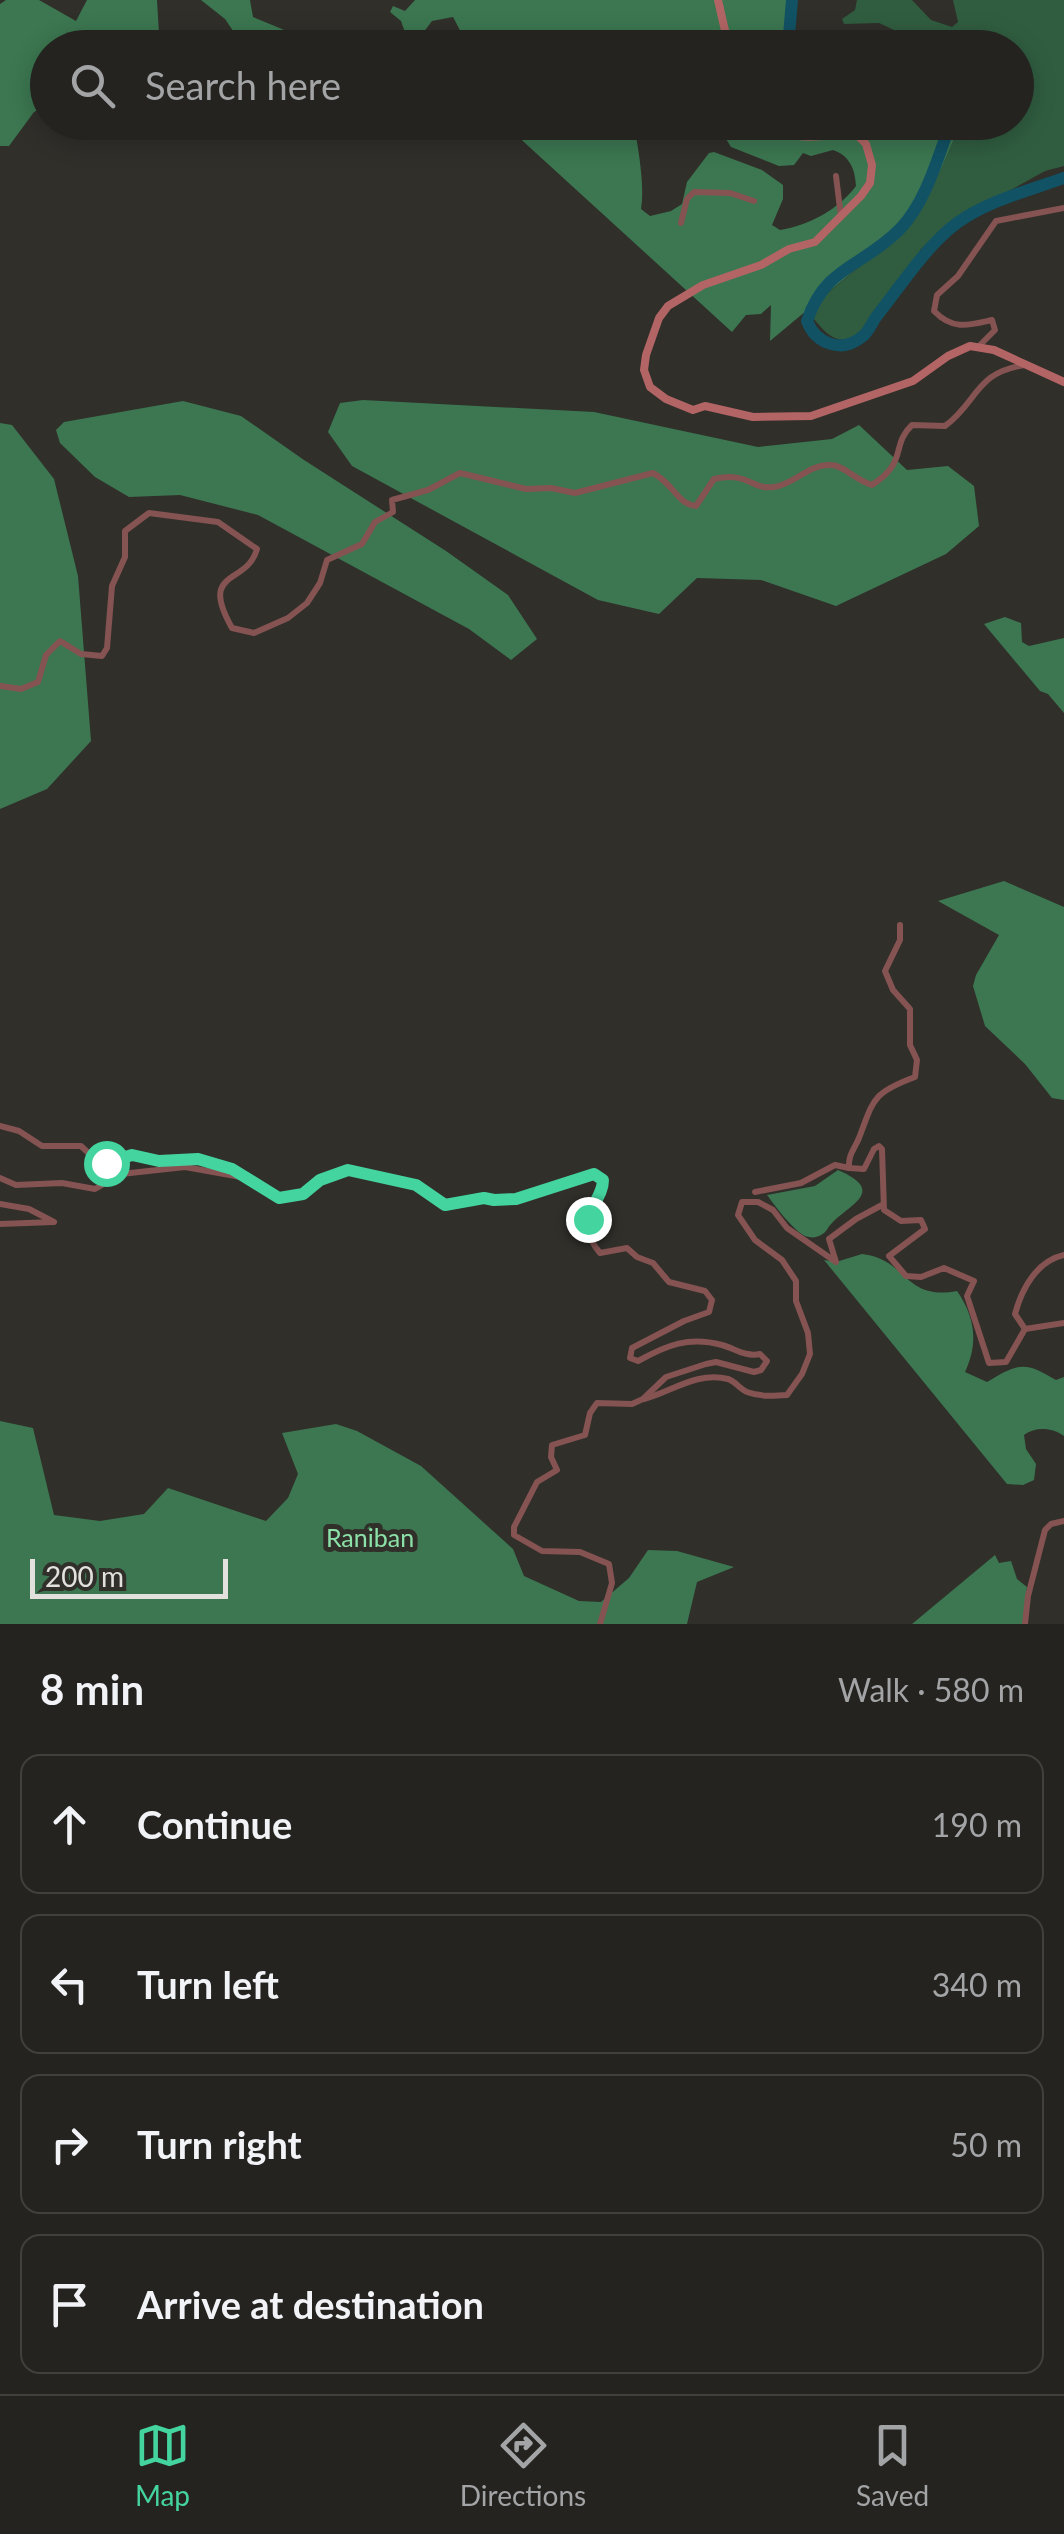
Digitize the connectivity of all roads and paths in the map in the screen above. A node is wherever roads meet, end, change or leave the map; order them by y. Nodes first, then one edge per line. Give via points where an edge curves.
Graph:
1 (718, 0) edge
2 (725, 30) edge
3 (862, 140) edge
4 (836, 176) dead end
5 (754, 202) dead end
6 (1064, 208) edge
7 (841, 218) junction
8 (680, 223) dead end
9 (978, 347) junction
10 (1028, 365) junction
11 (1064, 382) edge
12 (0, 686) edge
13 (900, 925) dead end
14 (0, 1126) edge
15 (850, 1168) junction
16 (242, 1177) junction
17 (0, 1178) edge
18 (756, 1192) dead end
19 (0, 1204) edge
20 (882, 1205) junction
21 (0, 1224) edge
22 (1064, 1254) edge
23 (1064, 1324) edge
24 (1025, 1329) junction
25 (643, 1399) junction
26 (1064, 1521) edge
27 (600, 1624) edge
28 (1025, 1624) edge

1 - 2 street
3 - 7 street via 870,183
4 - 7 street
5 - 8 street via 730,192 694,192
6 - 9 street via 996,221 938,295 934,311 948,323 992,320 992,336
7 - 9 street via 815,242 668,306 646,354 650,387 693,410 811,416 882,394 958,350
9 - 10 street
10 - 11 street
10 - 12 street via 984,380 945,426 912,426 900,441 899,460 872,485 830,465 770,488 733,474 714,479 690,506 653,472 575,493 460,472 392,500 394,512 375,522 362,544 327,560 307,603 254,633 232,628 220,593 258,548 218,522 149,514 124,532 125,556 112,586 102,656 81,654 60,641 46,655 38,682 20,689
13 - 15 street via 885,971 910,1009 915,1077 868,1108
14 - 16 street via 42,1146 82,1146 98,1162 132,1155 198,1159
15 - 18 street via 835,1165 801,1183
15 - 20 street via 864,1169 879,1146
16 - 17 street via 185,1168 121,1174 96,1189 16,1185
16 - 25 street via 279,1198 303,1194 348,1170 416,1185 445,1205 516,1199 594,1174 603,1180 588,1219 595,1249 627,1248 670,1282 705,1291 712,1300 709,1312 632,1348 630,1358 690,1341 760,1354 766,1361 754,1372 706,1364 666,1377
19 - 21 street via 54,1222
20 - 24 street via 901,1221 921,1220 924,1229 889,1256 906,1276 944,1268 974,1281 966,1296 988,1364 1006,1362
20 - 25 street via 829,1240 836,1262 786,1228 773,1210 742,1202 738,1215 755,1240 796,1281 810,1354 802,1374 787,1395 754,1394 730,1379 699,1378
22 - 24 street via 1052,1258 1021,1293 1015,1314
23 - 24 street
25 - 27 street via 597,1403 585,1435 552,1445 557,1470 536,1482 514,1527 517,1538 542,1551 580,1552 609,1564 612,1584
26 - 28 street via 1046,1530

